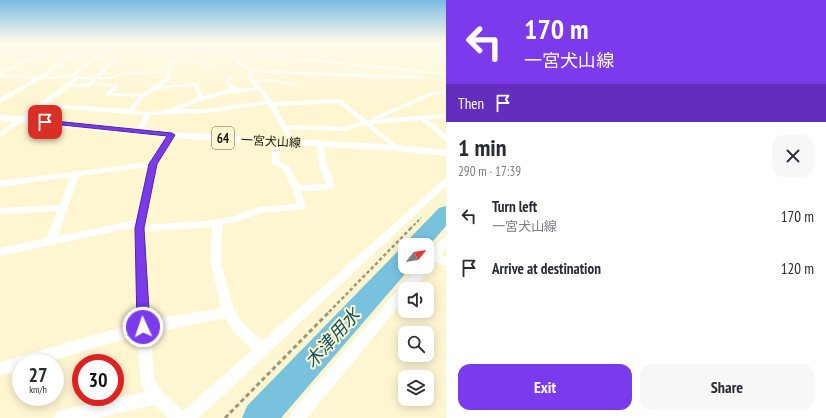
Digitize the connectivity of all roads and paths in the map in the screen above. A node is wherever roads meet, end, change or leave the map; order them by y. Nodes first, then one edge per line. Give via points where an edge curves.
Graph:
1 (23, 63) edge
2 (61, 63) edge
3 (88, 63) edge
4 (111, 63) edge
5 (174, 63) edge
6 (193, 63) edge
7 (239, 63) edge
8 (335, 63) edge
9 (215, 66) dead end
10 (251, 71) junction
11 (168, 72) junction
12 (446, 74) edge
13 (0, 75) edge
14 (71, 76) junction
15 (41, 77) junction
16 (230, 77) dead end
17 (77, 78) junction
18 (446, 78) edge
19 (95, 79) junction
20 (253, 82) junction
21 (69, 84) junction
22 (90, 84) junction
23 (301, 85) dead end
24 (156, 88) junction
25 (259, 88) junction
26 (235, 90) junction
27 (446, 92) edge
28 (143, 96) junction
29 (202, 98) junction
30 (1, 100) edge
31 (271, 103) junction
32 (40, 105) junction
33 (131, 111) junction
34 (172, 111) junction
35 (148, 113) junction
36 (446, 116) edge
37 (0, 118) edge
38 (423, 118) junction
39 (21, 120) junction
40 (367, 122) junction
41 (284, 127) junction
42 (140, 132) junction
43 (0, 135) edge
44 (172, 135) junction
45 (446, 139) edge
46 (275, 141) junction
47 (292, 142) junction
48 (319, 144) junction
49 (397, 148) junction
50 (446, 153) edge
51 (153, 164) junction
52 (76, 173) junction
53 (446, 182) edge
54 (0, 184) edge
55 (296, 188) junction
56 (63, 208) junction
57 (0, 211) edge
58 (424, 215) dead end
59 (217, 223) junction
60 (140, 225) junction
61 (51, 241) junction
62 (446, 241) edge
63 (0, 252) edge
64 (434, 256) joint
65 (446, 262) edge
66 (419, 274) edge
67 (412, 282) edge
68 (398, 299) edge
69 (228, 312) junction
70 (143, 327) junction
71 (262, 351) junction
72 (0, 369) edge
73 (157, 397) junction
74 (62, 418) edge
75 (179, 418) edge
76 (187, 418) edge
77 (225, 418) edge
78 (298, 418) edge

1 - 13 street
2 - 15 street
3 - 14 street
4 - 19 street
5 - 11 street via 170,65
6 - 9 street
7 - 10 street
8 - 12 street
10 - 18 street
10 - 20 street via 250,78
11 - 19 street via 127,73
11 - 24 street via 168,79
13 - 15 street
14 - 15 street
14 - 17 street
15 - 30 street
16 - 26 street via 227,82
17 - 19 street
17 - 21 street
19 - 22 street
20 - 23 street via 269,80
20 - 25 street
21 - 22 street
21 - 32 street
22 - 28 street via 116,86 108,94
24 - 28 street
24 - 29 street via 196,84
25 - 26 street
25 - 31 street
26 - 29 street
27 - 40 street via 434,93
28 - 33 street
29 - 34 street
31 - 34 street via 205,111
31 - 40 street via 313,104 340,101
31 - 41 street
32 - 33 street
32 - 39 street
33 - 35 street
34 - 35 street
35 - 42 street
36 - 38 street
37 - 39 main road, 一宮犬山線 / 64
38 - 40 street
38 - 45 street
39 - 42 main road, 一宮犬山線 / 64
39 - 43 street
40 - 41 street via 344,129
40 - 49 street
41 - 47 street
42 - 44 main road, 一宮犬山線 / 64
44 - 46 main road, 一宮犬山線 / 64
44 - 51 street
46 - 47 main road, 一宮犬山線 / 64
46 - 55 street via 276,164 286,168
47 - 48 main road, 一宮犬山線 / 64
48 - 49 main road, 一宮犬山線 / 64
48 - 55 street via 331,186
49 - 50 main road, 一宮犬山線 / 64
51 - 52 street
51 - 60 street
52 - 54 street
52 - 56 street
53 - 71 street
55 - 59 street via 302,207 300,208 260,210
56 - 57 street
56 - 61 street
58 - 77 path
59 - 60 street
59 - 69 street via 216,263
60 - 61 street
60 - 70 street
61 - 63 street
62 - 64 street
64 - 65 street
66 - 67 street
68 - 78 street
69 - 70 street
69 - 71 street via 239,328
70 - 72 street
70 - 73 street via 148,384
71 - 76 street
73 - 74 street
73 - 75 street

